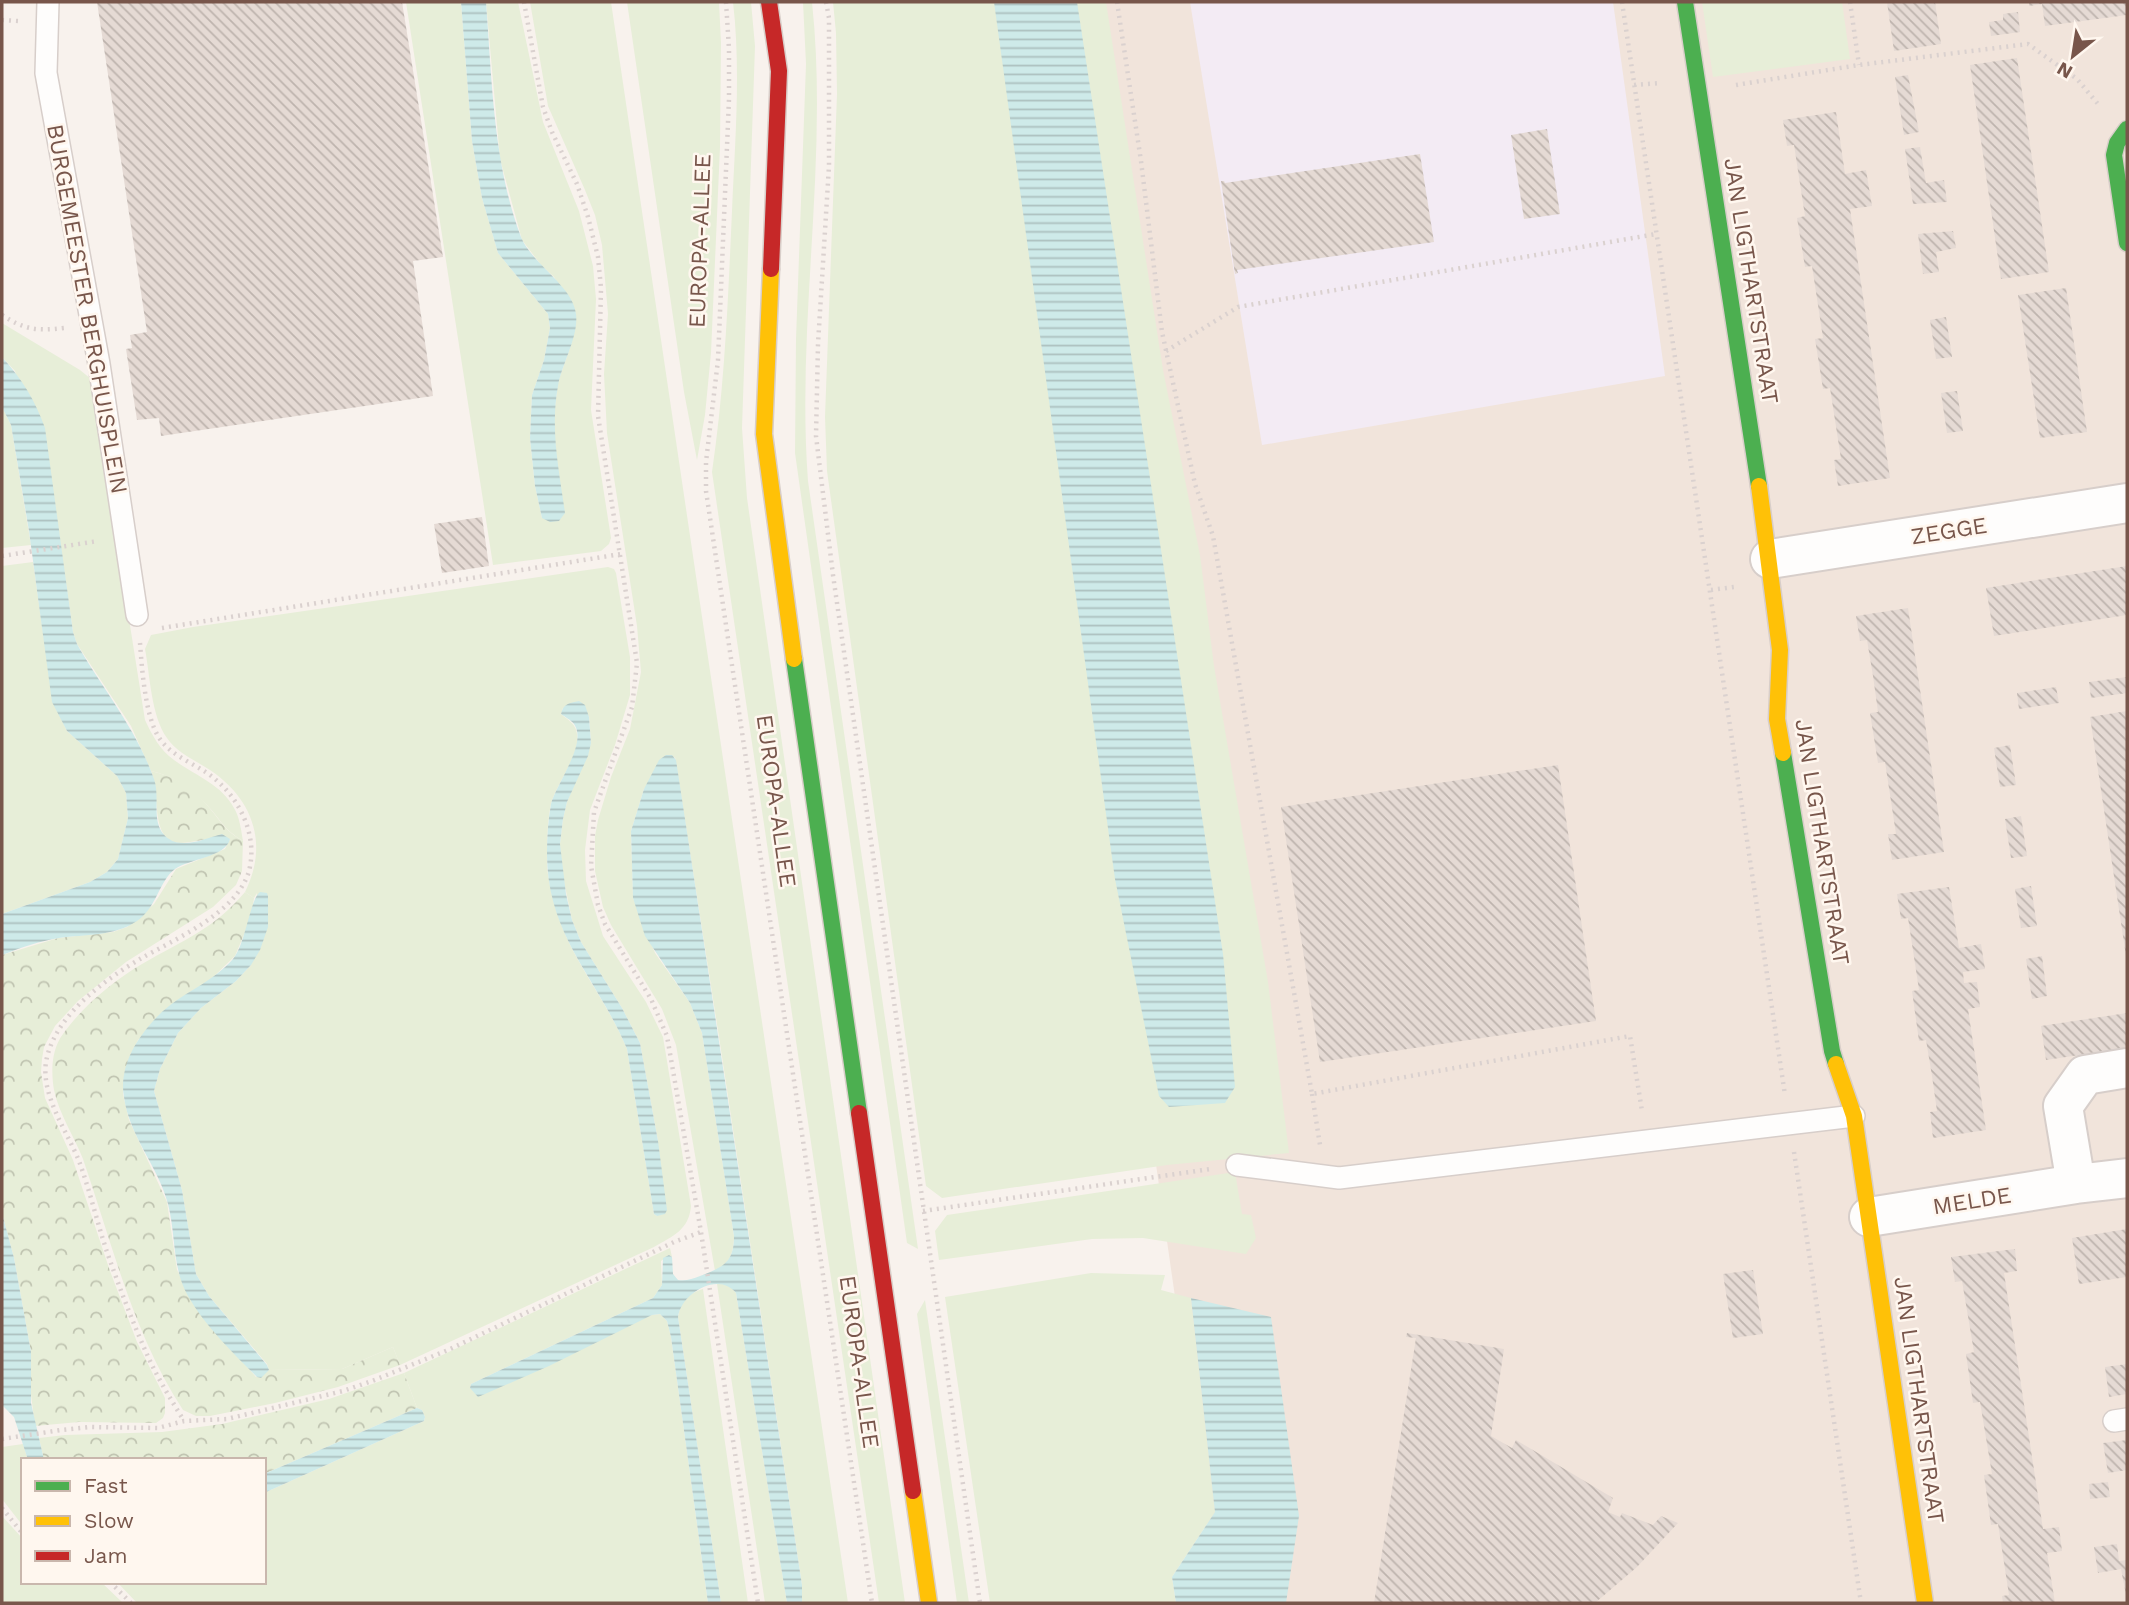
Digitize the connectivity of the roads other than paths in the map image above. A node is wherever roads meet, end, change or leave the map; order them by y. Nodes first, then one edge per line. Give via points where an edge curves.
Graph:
1 (48, 2) edge
2 (769, 2) edge
3 (1685, 2) edge
4 (2125, 132) edge
5 (2127, 243) edge
6 (2127, 503) edge
7 (1770, 559) junction
8 (138, 623) road end
9 (2127, 1068) edge
10 (1854, 1116) junction
11 (1237, 1165) road end
12 (2127, 1178) edge
13 (2076, 1184) junction
14 (1869, 1217) junction
15 (929, 1603) edge
16 (1925, 1603) edge

1 - 8 lane, BURGEMEESTER BERGHUISPLEIN via 46,73 93,326
2 - 15 street, EUROPA-ALLEE via 779,71 764,433
3 - 7 street, JAN LIGTHARTSTRAAT
4 - 5 street via 2114,155
6 - 7 street, ZEGGE
7 - 10 street, JAN LIGTHARTSTRAAT via 1780,650 1777,719 1832,1051
9 - 13 street via 2085,1075 2063,1106
10 - 11 lane via 1339,1178
10 - 14 street, JAN LIGTHARTSTRAAT
12 - 13 street, MELDE
13 - 14 street, MELDE
14 - 16 street, JAN LIGTHARTSTRAAT

